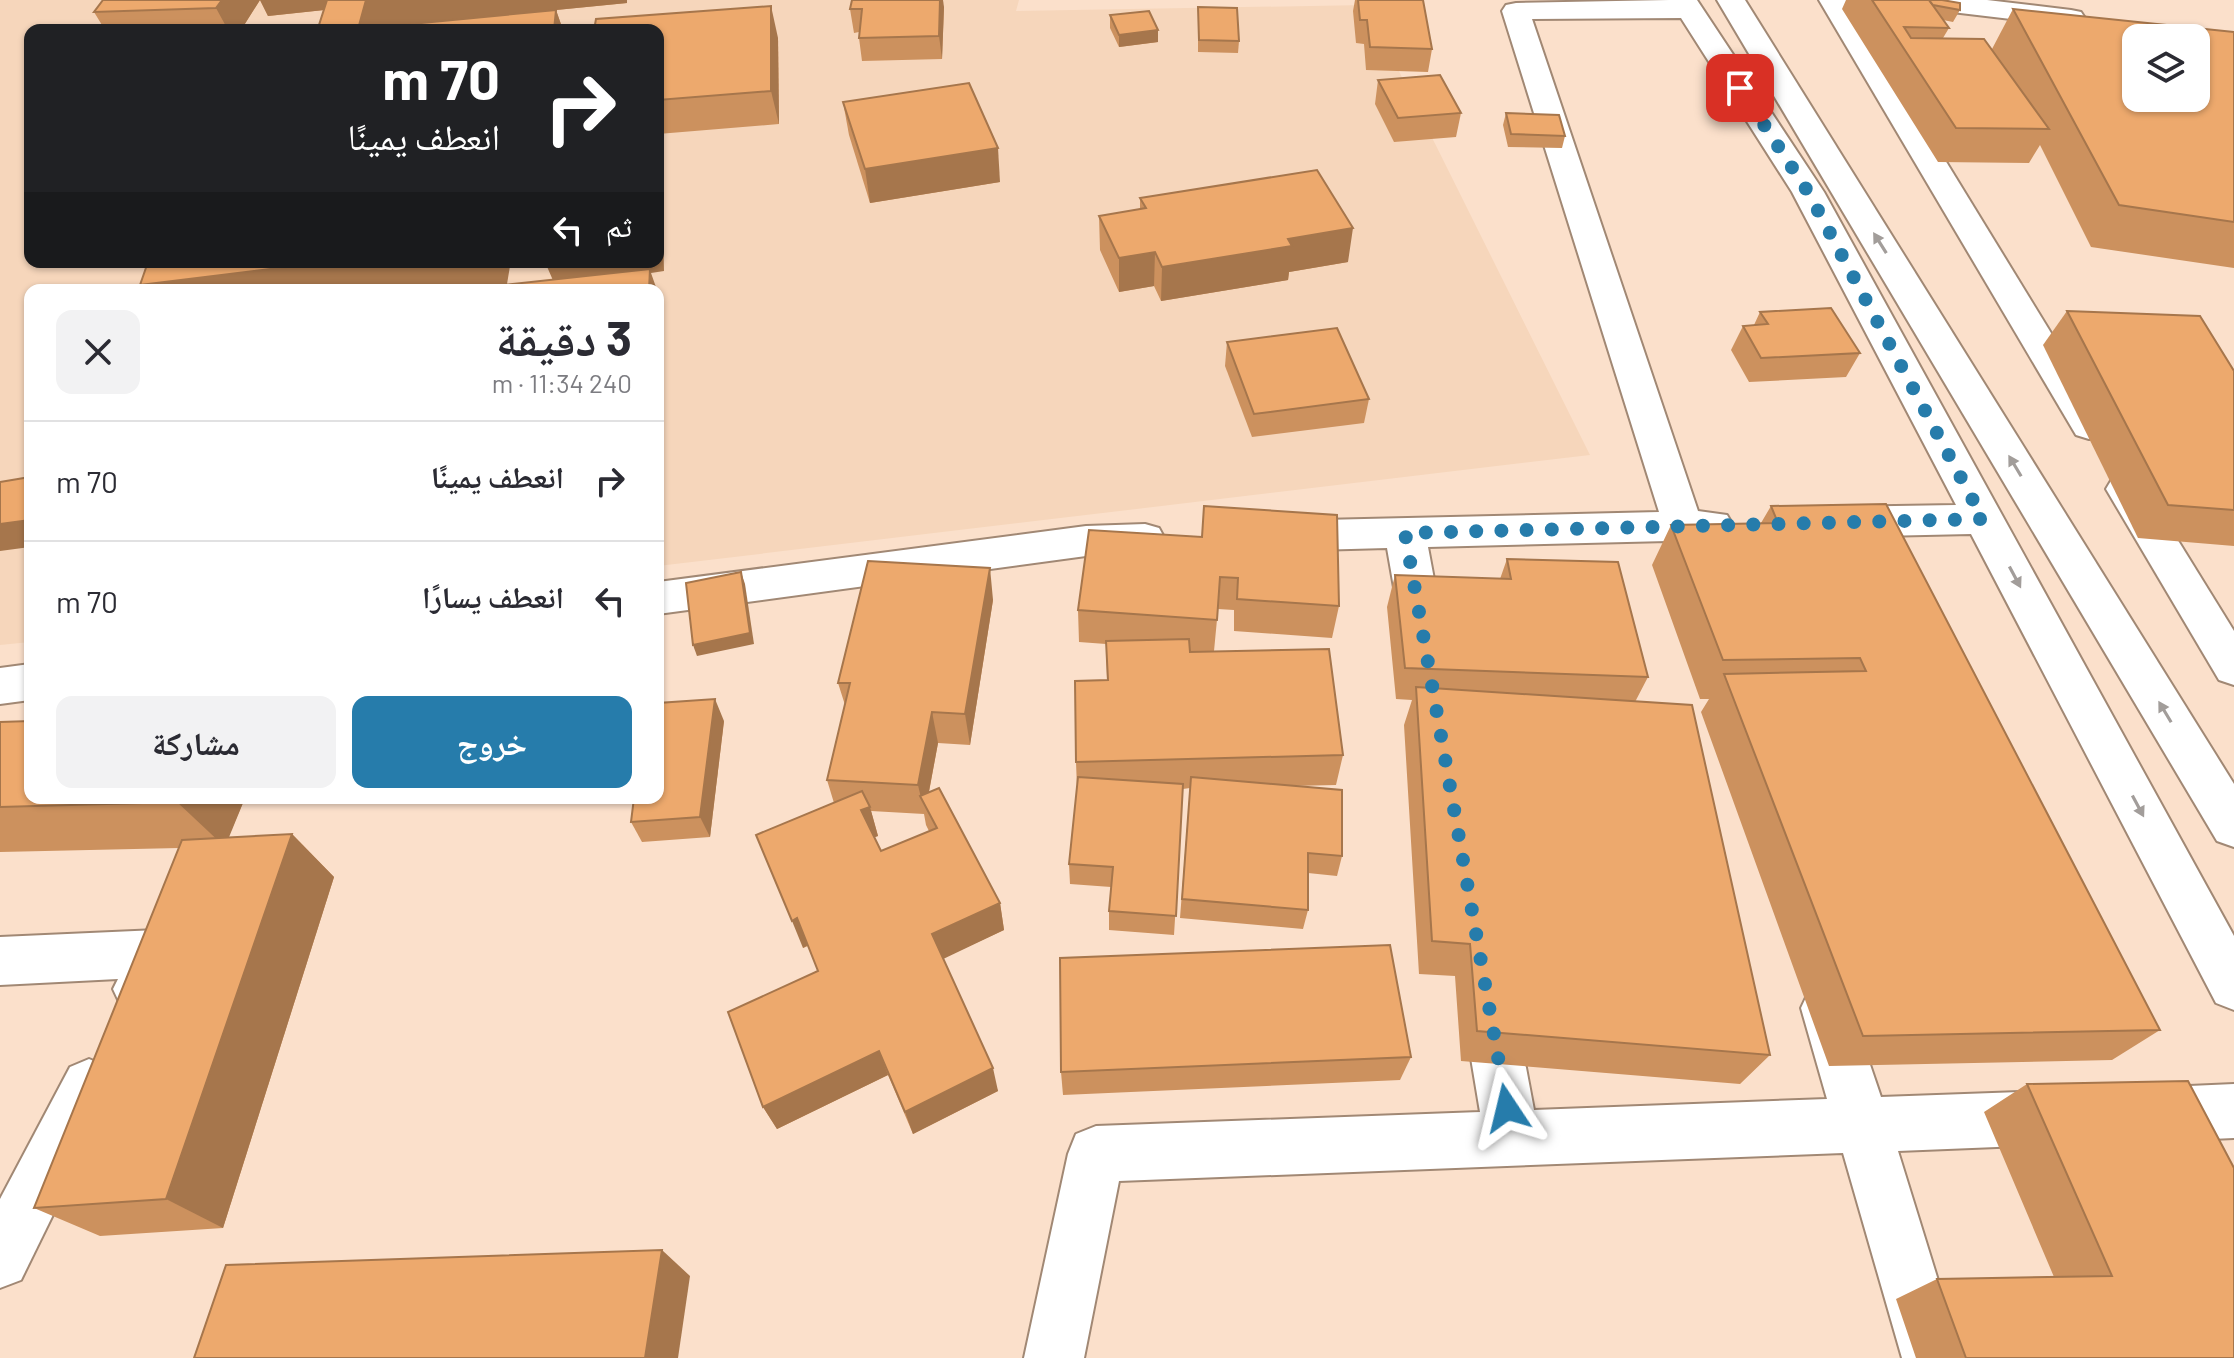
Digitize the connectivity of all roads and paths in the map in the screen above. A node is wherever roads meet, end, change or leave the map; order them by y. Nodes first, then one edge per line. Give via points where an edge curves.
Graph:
1 (1731, 0) edge
2 (1833, 0) edge
3 (1918, 0) edge
4 (1686, 5) edge
5 (2092, 21) edge
6 (1983, 519) junction
7 (1795, 523) edge
8 (1748, 524) edge
9 (1685, 526) junction
10 (1405, 533) junction
11 (1246, 537) edge
12 (1182, 538) edge
13 (664, 597) edge
14 (1711, 616) edge
15 (2234, 668) edge
16 (1430, 673) edge
17 (24, 683) edge
18 (0, 686) edge
19 (2232, 819) edge
20 (0, 961) edge
21 (1482, 968) edge
22 (1818, 976) edge
23 (2234, 986) edge
24 (2234, 1111) edge
25 (1862, 1125) junction
26 (1512, 1138) junction
27 (0, 1259) edge
28 (1054, 1358) edge
29 (1932, 1358) edge

19 -> 1 street
2 - 15 street
3 - 5 street
4 - 6 street via 1808,192
4 - 9 street via 1516,11
6 - 7 street
6 -> 23 street
8 - 9 street
9 - 10 street
9 - 14 street
10 - 11 street
10 - 16 street
12 - 13 street via 1086,541
17 - 18 street
20 - 27 street via 157,953
21 - 26 street
22 - 25 street
24 - 25 street
25 - 26 street
25 - 29 street
26 - 28 street via 1096,1154

